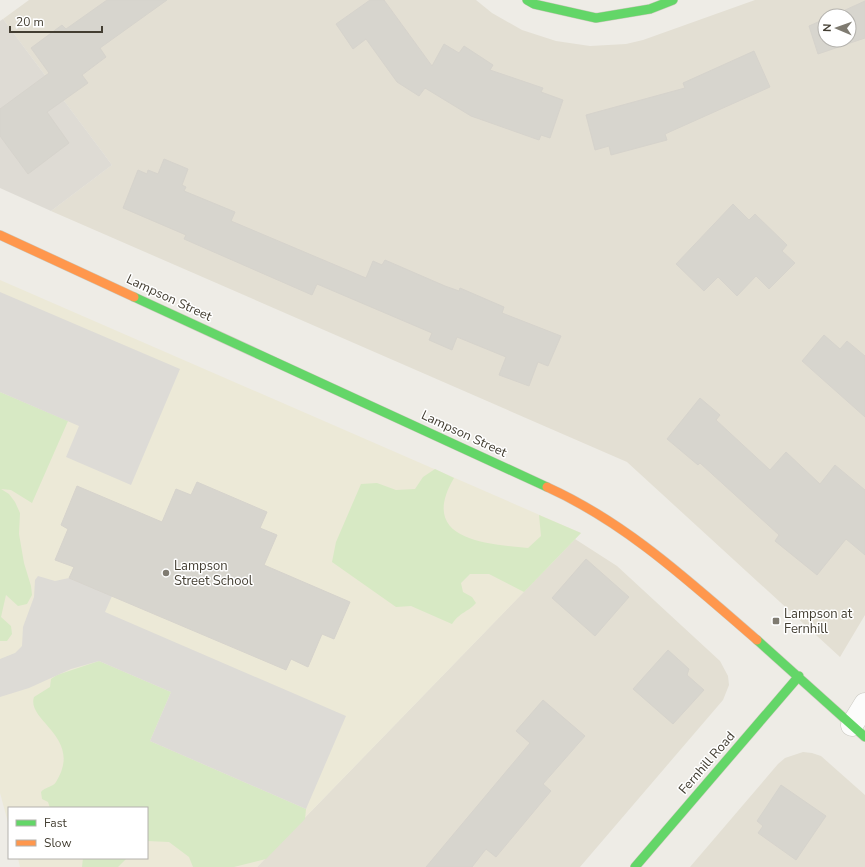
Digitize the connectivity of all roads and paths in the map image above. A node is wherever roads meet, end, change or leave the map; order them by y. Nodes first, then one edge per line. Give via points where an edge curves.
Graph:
1 (527, 0) edge
2 (673, 0) edge
3 (0, 235) edge
4 (799, 676) junction
5 (865, 704) edge
6 (859, 731) edge
7 (635, 867) edge

1 - 2 main road via 534,4 596,18 650,9
3 - 4 main road, Lampson Street via 559,492 626,532 678,572
4 - 6 main road, Lampson Street
4 - 7 main road, Fernhill Road
5 - 6 street

